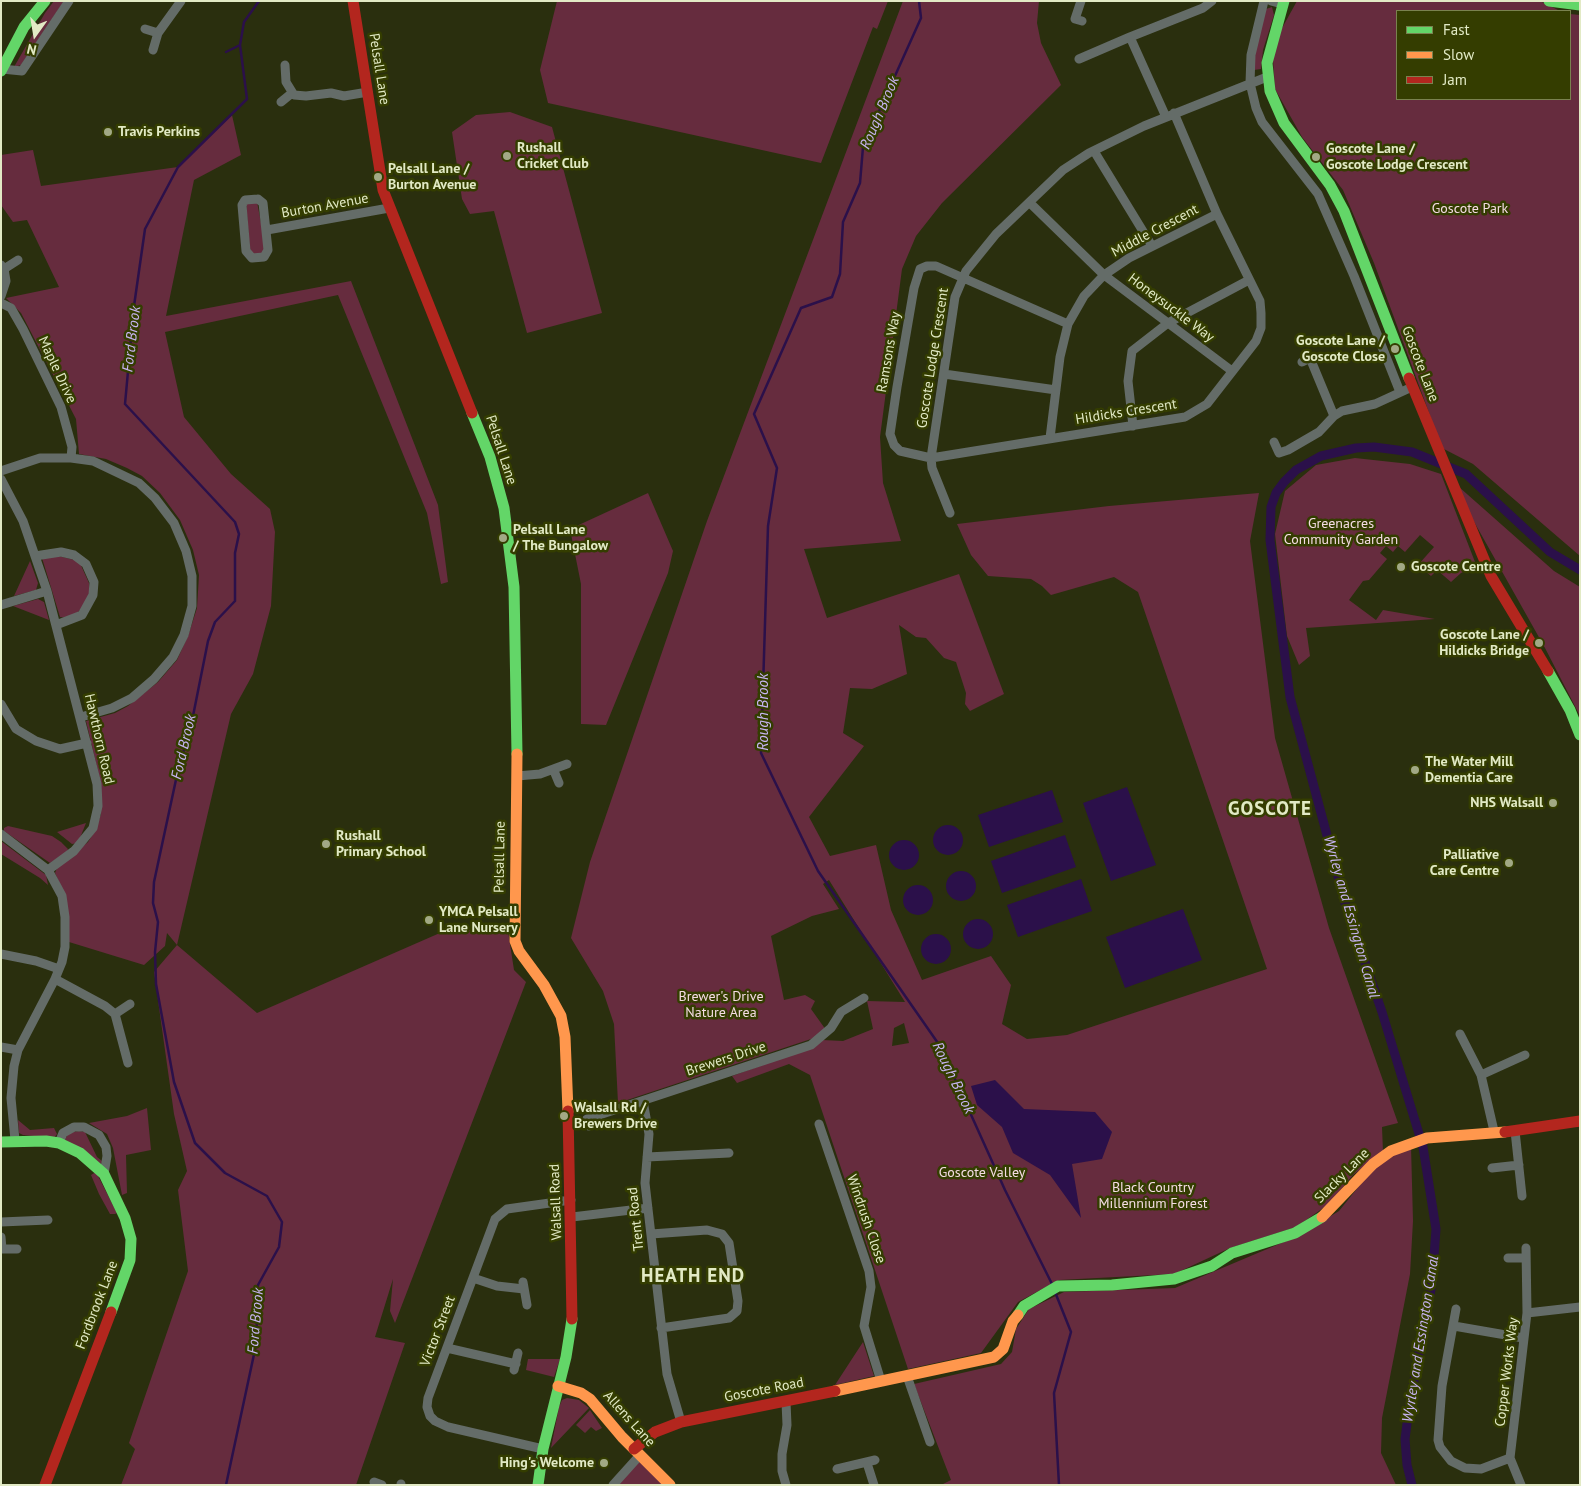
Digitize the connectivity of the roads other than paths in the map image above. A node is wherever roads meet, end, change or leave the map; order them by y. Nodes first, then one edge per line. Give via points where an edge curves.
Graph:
1 (45, 1) edge
2 (68, 1) edge
3 (181, 1) edge
4 (353, 1) edge
5 (1081, 1) edge
6 (1212, 1) edge
7 (1264, 1) edge
8 (1549, 1) edge
9 (1279, 2) edge
10 (1580, 5) edge
11 (1082, 21) dead end
12 (145, 28) dead end
13 (158, 33) junction
14 (1130, 37) junction
15 (153, 50) dead end
16 (1079, 60) dead end
17 (285, 65) dead end
18 (2, 70) edge
19 (1267, 77) junction
20 (1250, 83) junction
21 (368, 92) junction
22 (292, 93) junction
23 (281, 102) dead end
24 (1170, 115) junction
25 (1094, 151) junction
26 (1030, 203) junction
27 (389, 208) junction
28 (1217, 214) junction
29 (267, 230) junction
30 (1152, 246) junction
31 (18, 260) dead end
32 (3, 267) edge
33 (1368, 270) junction
34 (1104, 275) junction
35 (1354, 276) junction
36 (962, 278) junction
37 (1249, 280) junction
38 (1, 296) edge
39 (1, 302) edge
40 (1168, 323) junction
41 (1068, 324) junction
42 (1302, 362) dead end
43 (1232, 371) junction
44 (944, 374) junction
45 (1412, 386) junction
46 (1056, 390) junction
47 (1400, 392) junction
48 (1334, 416) junction
49 (1133, 426) junction
50 (1050, 438) junction
51 (1274, 442) dead end
52 (71, 458) junction
53 (931, 458) junction
54 (1, 471) edge
55 (1, 478) edge
56 (950, 513) dead end
57 (36, 556) junction
58 (47, 591) junction
59 (1, 605) edge
60 (56, 625) junction
61 (1, 704) edge
62 (81, 717) junction
63 (1580, 734) edge
64 (87, 744) junction
65 (567, 764) dead end
66 (554, 771) junction
67 (517, 776) junction
68 (559, 783) dead end
69 (1, 834) edge
70 (48, 870) junction
71 (514, 928) joint
72 (1, 954) edge
73 (59, 970) junction
74 (55, 980) junction
75 (864, 998) dead end
76 (130, 1004) dead end
77 (116, 1014) junction
78 (1460, 1034) dead end
79 (1, 1047) edge
80 (18, 1050) junction
81 (1525, 1055) dead end
82 (127, 1063) dead end
83 (1481, 1075) junction
84 (644, 1101) junction
85 (1580, 1122) edge
86 (819, 1124) dead end
87 (589, 1126) dead end
88 (1515, 1131) junction
89 (1494, 1132) junction
90 (15, 1140) junction
91 (1, 1142) edge
92 (59, 1143) junction
93 (729, 1153) dead end
94 (647, 1158) junction
95 (1519, 1165) junction
96 (1492, 1168) dead end
97 (104, 1174) junction
98 (1522, 1196) dead end
99 (571, 1200) junction
100 (648, 1208) junction
101 (572, 1217) junction
102 (48, 1220) dead end
103 (1, 1222) edge
104 (651, 1234) junction
105 (1, 1236) edge
106 (1526, 1248) dead end
107 (17, 1249) dead end
108 (1508, 1258) dead end
109 (1526, 1258) junction
110 (473, 1278) junction
111 (1046, 1292) joint
112 (527, 1305) dead end
113 (1580, 1307) edge
114 (1456, 1309) dead end
115 (1527, 1313) junction
116 (1454, 1326) junction
117 (661, 1328) junction
118 (1523, 1338) junction
119 (446, 1348) junction
120 (518, 1353) dead end
121 (907, 1376) junction
122 (881, 1381) junction
123 (558, 1386) junction
124 (786, 1402) junction
125 (681, 1422) junction
126 (930, 1442) dead end
127 (543, 1449) junction
128 (637, 1452) junction
129 (1510, 1458) junction
130 (837, 1469) dead end
131 (45, 1485) edge
132 (538, 1485) edge
133 (613, 1485) edge
134 (670, 1485) edge
135 (786, 1485) edge
136 (874, 1485) edge
137 (1521, 1485) edge

1 - 18 main road via 24,27
2 - 18 street via 22,70
3 - 13 street
4 - 21 main road, Pelsall Lane
5 - 11 street via 1075,19
6 - 14 street via 1203,8
7 - 20 street via 1253,41
8 - 10 main road
9 - 19 main road, Goscote Lane
12 - 13 street
13 - 15 street
14 - 16 street
14 - 24 street, Hildicks Crescent
17 - 22 street via 286,82
19 - 20 street, Goscote Lodge Crescent
19 - 33 main road, Goscote Lane via 1284,124 1330,184
20 - 24 street, Goscote Lodge Crescent
20 - 35 street via 1262,122 1318,194
21 - 22 street via 344,96 321,93 298,96
21 - 27 main road, Pelsall Lane via 379,171
22 - 23 street
24 - 25 street, Goscote Lodge Crescent
24 - 28 street, Hildicks Crescent
25 - 26 street, Goscote Lodge Crescent via 1063,170
25 - 30 street
26 - 34 street, Honeysuckle Way
26 - 36 street, Goscote Lodge Crescent via 976,256
27 - 29 street, Burton Avenue
27 - 67 main road, Pelsall Lane via 490,457 504,508 514,587
28 - 30 street, Middle Crescent
28 - 37 street, Hildicks Crescent
29 - 29 street, Burton Avenue via 267,254 264,257 249,256 242,205 245,200 261,201
30 - 34 street, Middle Crescent
31 - 32 street
32 - 38 street via 6,281
33 - 35 street
33 - 45 main road, Goscote Lane
34 - 40 street, Honeysuckle Way
34 - 41 street, Middle Crescent via 1084,296
35 - 47 street
36 - 41 street
36 - 44 street, Goscote Lodge Crescent via 955,297
36 - 53 street, Ramsons Way via 936,266 920,269 898,378 890,434 894,445 900,451
37 - 40 street
37 - 43 street, Hildicks Crescent via 1260,301 1261,328 1256,341
39 - 52 street, Maple Drive via 11,308 61,406 72,447
40 - 43 street, Honeysuckle Way
40 - 49 street via 1132,351 1128,381
41 - 46 street, Middle Crescent
42 - 48 street via 1310,358
43 - 49 street, Hildicks Crescent via 1197,412
44 - 46 street
44 - 53 street, Goscote Lodge Crescent
45 - 47 street
45 - 63 main road, Goscote Lane via 1491,576 1537,650
46 - 50 street, Middle Crescent
47 - 48 street via 1375,404 1342,411
48 - 51 street via 1318,432 1288,450 1279,453
49 - 50 street, Hildicks Crescent
50 - 53 street, Hildicks Crescent
52 - 54 street via 40,458
52 - 62 street via 93,461 126,476 155,498 174,523 192,576 192,606 184,635 173,657 132,698
53 - 56 street, Goscote Lodge Crescent
55 - 57 street, Hawthorn Road
57 - 58 street, Hawthorn Road
57 - 60 street via 61,552 74,555 86,564 94,582 93,595 82,614
58 - 59 street
58 - 60 street, Hawthorn Road
60 - 62 street, Hawthorn Road
61 - 64 street via 16,729 36,741 60,748
62 - 64 street, Hawthorn Road
64 - 70 street, Hawthorn Road via 97,784 98,806 93,828 74,851
65 - 66 street
66 - 67 street
66 - 68 street
67 - 71 main road, Pelsall Lane
69 - 70 street
70 - 73 street via 63,902 65,947
71 - 99 main road, Walsall Road via 515,941 524,958 561,1016 565,1037
72 - 73 street via 36,961
73 - 74 street
74 - 77 street
74 - 80 street
75 - 84 street, Brewers Drive via 842,1012 831,1028 811,1045
76 - 77 street
77 - 82 street
78 - 83 street
79 - 80 street
80 - 90 street via 11,1098
81 - 83 street
83 - 89 street
84 - 87 street, Brewers Drive via 587,1119
84 - 94 street, Trent Road via 649,1134
85 - 88 main road, Slacky Lane
86 - 122 street, Windrush Close via 869,1270 872,1284 864,1326
88 - 89 main road, Slacky Lane
88 - 95 street
89 - 111 main road, Slacky Lane via 1426,1138 1391,1151 1373,1164 1324,1216 1295,1233 1232,1253 1212,1266 1174,1279 1058,1286
90 - 91 main road, Fordbrook Lane
90 - 92 main road, Fordbrook Lane
92 - 97 main road, Fordbrook Lane via 88,1158
92 - 97 street via 63,1133 74,1128 84,1127 100,1135 107,1156
93 - 94 street via 694,1151
94 - 100 street, Trent Road
95 - 96 street
95 - 98 street
97 - 131 main road, Fordbrook Lane via 125,1218 131,1239 130,1260
99 - 101 main road, Walsall Road
99 - 110 street, Victor Street via 507,1209 495,1219
100 - 101 street
100 - 104 street, Trent Road
101 - 123 main road, Walsall Road via 572,1324
102 - 103 street
104 - 117 street, Trent Road
104 - 117 street via 707,1230 722,1234 729,1243 738,1301 737,1311 729,1318
105 - 107 street via 2,1249
106 - 109 street
108 - 109 street
109 - 115 street
110 - 112 street via 497,1286 524,1286
110 - 119 street, Victor Street
111 - 121 main road, Goscote Road via 1024,1306 1013,1321 1003,1349 994,1358
113 - 115 street, Copper Works Way
114 - 116 street
115 - 118 street, Copper Works Way
116 - 118 street
116 - 129 street via 1442,1386 1440,1447 1451,1461 1465,1468 1481,1469
117 - 125 street, Trent Road via 667,1374
118 - 129 street, Copper Works Way
119 - 120 street via 515,1367
119 - 127 street, Victor Street via 428,1398 430,1416 448,1427
121 - 122 main road, Goscote Road
121 - 126 street
122 - 124 main road, Goscote Road
123 - 127 main road, Walsall Road
123 - 128 main road, Allens Lane via 590,1399
124 - 125 main road, Goscote Road
124 - 135 street via 782,1471
125 - 128 main road, Goscote Road via 655,1432
127 - 132 main road, Walsall Road
128 - 133 street
128 - 134 main road, Allens Lane
129 - 137 street, Copper Works Way
130 - 136 street via 871,1461

